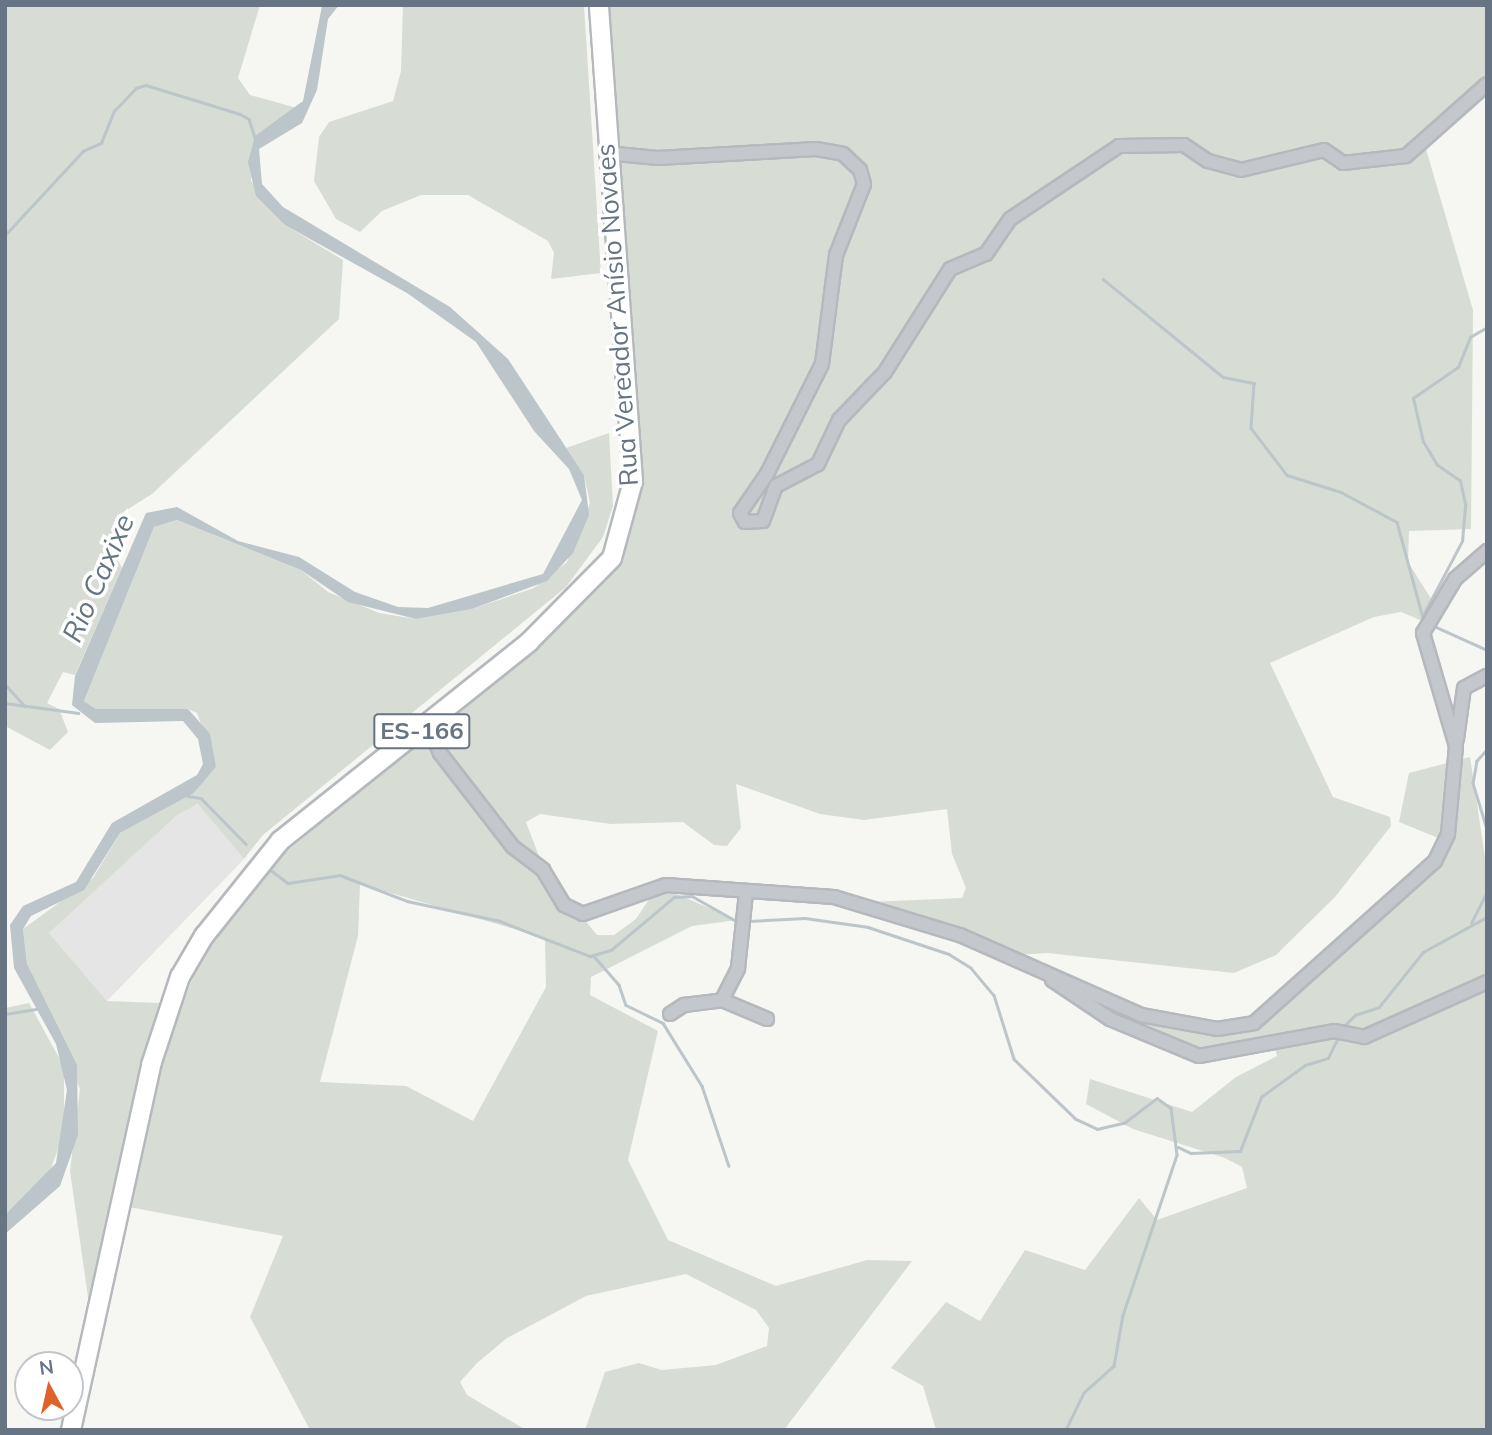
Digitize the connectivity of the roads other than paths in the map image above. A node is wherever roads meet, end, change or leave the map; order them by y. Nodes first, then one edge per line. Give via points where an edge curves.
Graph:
1 (599, 5) edge
2 (1487, 84) edge
3 (606, 153) junction
4 (1487, 551) edge
5 (1487, 676) edge
6 (428, 726) junction
7 (1456, 746) junction
8 (746, 893) junction
9 (1046, 977) junction
10 (1487, 982) edge
11 (722, 1000) junction
12 (670, 1014) dead end
13 (767, 1019) dead end
14 (71, 1430) edge

1 - 3 main road, Rua Vereador Anísio Novaes / ES-166
2 - 3 street via 1406,156 1343,163 1324,150 1241,170 1208,161 1184,145 1119,146 1010,219 986,254 950,269 885,372 839,420 818,464 776,486 763,521 745,522 740,513 767,474 822,364 836,255 864,184 860,170 843,154 816,149 658,158
3 - 6 main road, Rua Vereador Anísio Novaes / ES-166 via 633,481 625,522 612,558 582,594
4 - 7 street via 1455,579 1423,633
5 - 7 street via 1464,688
6 - 8 street via 483,810 543,870 564,905 583,914 666,886
6 - 14 main road, Rua Vereador Anísio Novaes / ES-166 via 280,841 236,890 180,977 151,1065
7 - 9 street via 1448,834 1435,861 1254,1023 1217,1029 1142,1015 1072,981
8 - 9 street via 834,897 960,935
8 - 11 street via 738,968
9 - 10 street via 1110,1019 1199,1056 1340,1033 1364,1037
11 - 12 street via 684,1004
11 - 13 street

